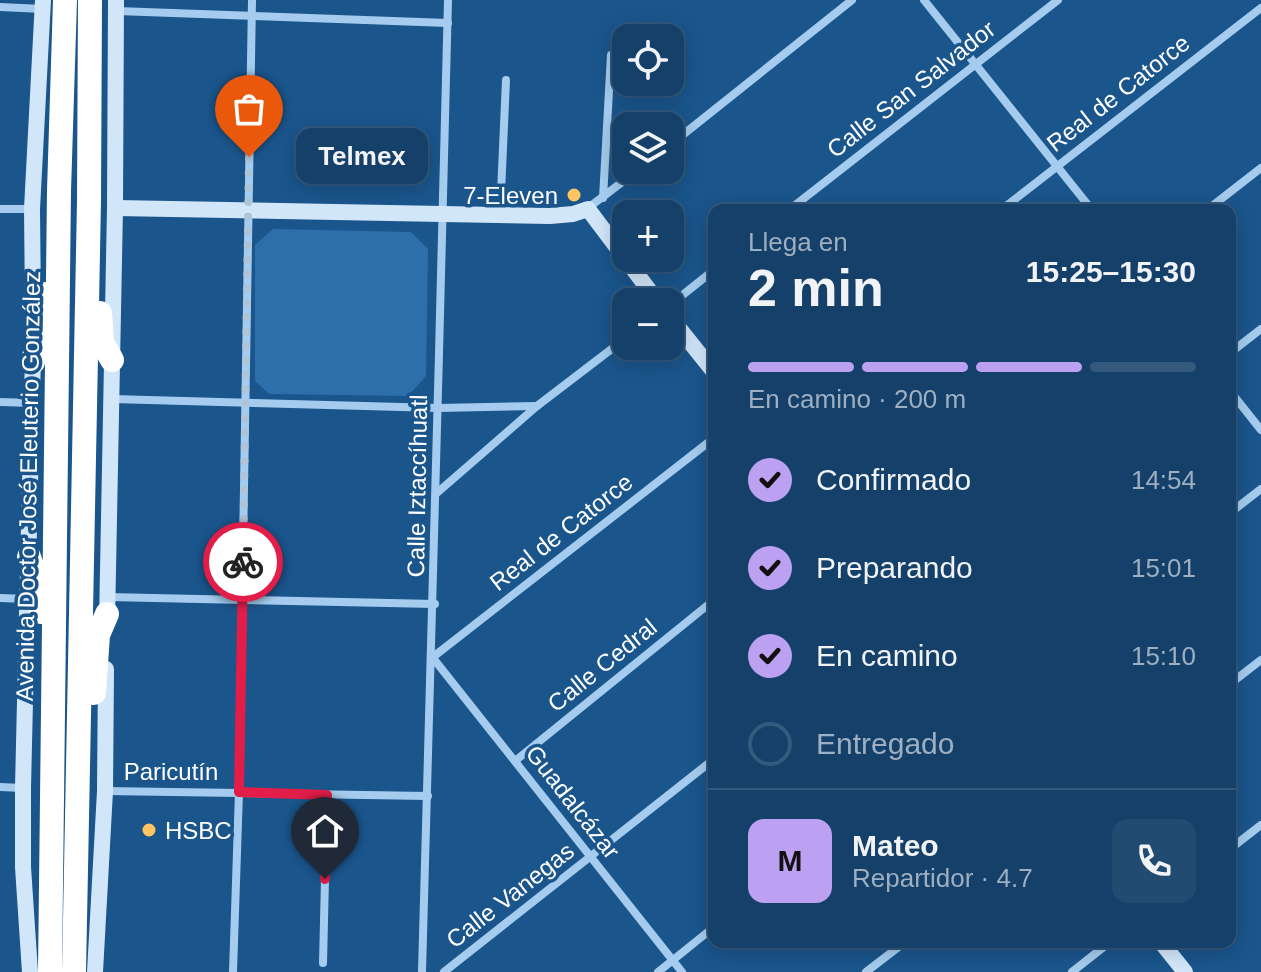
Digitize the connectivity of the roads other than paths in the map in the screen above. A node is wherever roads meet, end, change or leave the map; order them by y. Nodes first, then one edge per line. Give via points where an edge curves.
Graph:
1 (90, 0) edge
2 (252, 0) edge
3 (448, 0) edge
4 (852, 0) edge
5 (924, 0) edge
6 (1058, 0) edge
7 (50, 3) edge
8 (116, 6) edge
9 (0, 7) edge
10 (1261, 8) edge
11 (251, 16) junction
12 (448, 23) junction
13 (611, 55) dead end
14 (976, 62) junction
15 (506, 80) dead end
16 (684, 134) edge
17 (1057, 165) junction
18 (1261, 168) edge
19 (620, 184) edge
20 (59, 191) junction
21 (603, 198) junction
22 (89, 201) junction
23 (797, 204) edge
24 (1008, 204) edge
25 (1087, 204) edge
26 (1215, 204) edge
27 (115, 208) junction
28 (0, 209) edge
29 (32, 209) junction
30 (588, 209) junction
31 (248, 212) junction
32 (441, 215) junction
33 (500, 216) junction
34 (708, 275) edge
35 (647, 288) edge
36 (684, 294) edge
37 (1261, 329) edge
38 (684, 334) edge
39 (1236, 348) edge
40 (612, 349) edge
41 (112, 360) junction
42 (33, 362) junction
43 (708, 364) edge
44 (112, 399) junction
45 (1236, 399) edge
46 (0, 402) edge
47 (33, 403) junction
48 (245, 404) junction
49 (537, 406) junction
50 (438, 408) junction
51 (1261, 430) edge
52 (708, 443) edge
53 (1261, 489) edge
54 (438, 492) junction
55 (1236, 508) edge
56 (29, 557) junction
57 (0, 598) edge
58 (28, 599) junction
59 (242, 599) junction
60 (435, 604) junction
61 (708, 605) edge
62 (107, 606) junction
63 (433, 657) junction
64 (1261, 660) edge
65 (1236, 679) edge
66 (78, 744) junction
67 (515, 761) junction
68 (708, 764) edge
69 (52, 769) junction
70 (0, 787) edge
71 (23, 788) junction
72 (105, 791) junction
73 (239, 792) junction
74 (327, 795) junction
75 (428, 796) junction
76 (1261, 825) edge
77 (1236, 844) edge
78 (591, 857) junction
79 (708, 932) edge
80 (897, 948) edge
81 (1102, 948) edge
82 (1166, 948) edge
83 (673, 960) junction
84 (323, 963) dead end
85 (30, 972) edge
86 (50, 972) edge
87 (74, 972) edge
88 (98, 972) edge
89 (233, 972) edge
90 (422, 972) edge
91 (444, 972) edge
92 (658, 972) edge
93 (682, 972) edge
94 (866, 972) edge
95 (1072, 972) edge
96 (1185, 972) edge

1 - 22 highway
2 - 11 street
3 - 12 street, Calle Iztaccíhuatl
4 - 16 street
5 - 14 street
6 - 14 street, Calle San Salvador
7 - 9 street
7 - 20 highway, Avenida Doctor José Eleuterio González
7 - 29 street, Avenida Doctor José Eleuterio González
8 - 11 street
8 - 27 street
10 - 17 street, Real de Catorce
11 - 12 street
11 - 31 street
12 - 32 street, Calle Iztaccíhuatl
13 - 21 street
14 - 17 street
14 - 23 street, Calle San Salvador
15 - 33 street
17 - 24 street, Real de Catorce
17 - 25 street
18 - 26 street
19 - 21 street
20 - 42 highway via 44,237 43,312
20 - 69 highway, Avenida Doctor José Eleuterio González
21 - 30 street
22 - 41 highway via 100,220 100,331
22 - 66 highway
27 - 31 street
27 - 41 street
28 - 29 street
29 - 42 street, Avenida Doctor José Eleuterio González
30 - 33 street via 561,216
30 - 35 street
31 - 32 street
31 - 48 street
32 - 33 street
32 - 50 street, Calle Iztaccíhuatl
34 - 36 street
37 - 39 street
38 - 43 street
40 - 49 street
41 - 44 street
42 - 47 street, Avenida Doctor José Eleuterio González
44 - 48 street
44 - 62 street
45 - 51 street
46 - 47 street
47 - 56 street, Avenida Doctor José Eleuterio González
48 - 50 street
48 - 59 street
49 - 50 street
49 - 54 street
50 - 54 street, Calle Iztaccíhuatl
52 - 63 street, Real de Catorce
53 - 55 street
54 - 60 street, Calle Iztaccíhuatl
56 - 58 street, Avenida Doctor José Eleuterio González
56 - 69 highway via 41,593 41,729
57 - 58 street
58 - 71 street, Avenida Doctor José Eleuterio González
59 - 60 street
59 - 62 street
59 - 73 street
60 - 63 street, Calle Iztaccíhuatl
61 - 67 street, Calle Cedral
62 - 66 highway via 98,635 90,714
62 - 72 street
63 - 67 street, Guadalcázar
63 - 75 street, Calle Iztaccíhuatl
64 - 65 street
66 - 87 highway
67 - 78 street, Guadalcázar
68 - 78 street, Calle Vanegas
69 - 86 highway, Avenida Doctor José Eleuterio González
70 - 71 street
71 - 85 street, Avenida Doctor José Eleuterio González
72 - 73 street, Paricutín
72 - 88 street
73 - 74 street, Paricutín
73 - 89 street
74 - 75 street, Paricutín
74 - 84 street
75 - 90 street, Calle Iztaccíhuatl
76 - 77 street
78 - 83 street, Guadalcázar
78 - 91 street, Calle Vanegas
79 - 83 street
80 - 94 street
81 - 95 street
82 - 96 street
83 - 92 street
83 - 93 street, Guadalcázar

